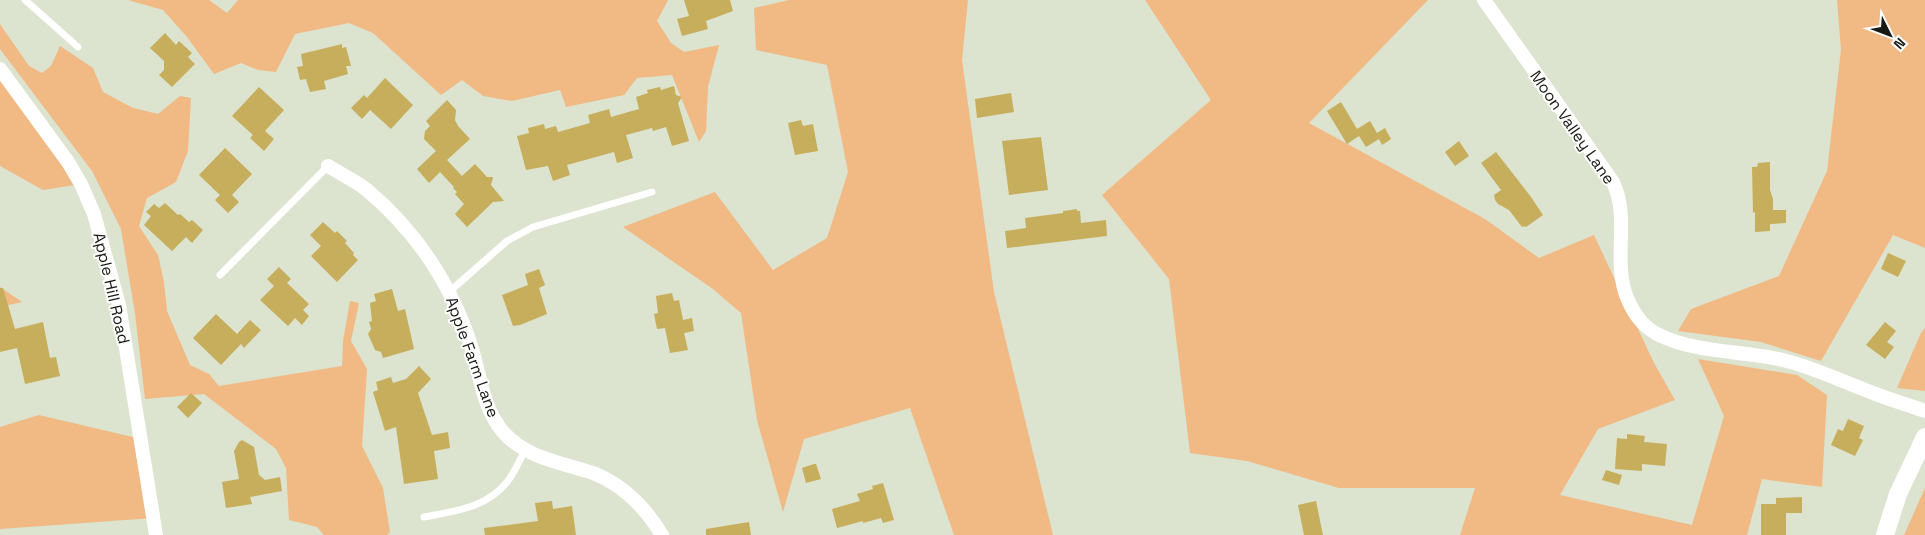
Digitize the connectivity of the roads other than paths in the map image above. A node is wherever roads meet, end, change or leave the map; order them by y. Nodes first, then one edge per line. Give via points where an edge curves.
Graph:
1 (25, 0) edge
2 (1484, 0) edge
3 (78, 47) dead end
4 (0, 69) edge
5 (328, 166) joint
6 (652, 192) dead end
7 (220, 275) dead end
8 (449, 292) junction
9 (1925, 411) edge
10 (1925, 438) edge
11 (525, 450) junction
12 (424, 517) dead end
13 (156, 535) edge
14 (662, 535) edge
15 (1885, 535) edge

1 - 3 lane
2 - 9 street, Moon Valley Lane via 1617,190 1620,281 1628,302 1645,325 1655,333 1696,348 1783,360
4 - 13 street, Apple Hill Road via 68,162 94,214 119,305
5 - 7 lane
5 - 8 street, Apple Farm Lane via 366,189 395,216 420,246
6 - 8 lane via 533,227 507,241
8 - 11 street, Apple Farm Lane via 463,323 487,406 505,434
10 - 15 street via 1898,494
11 - 12 lane via 508,481 490,500 468,509
11 - 14 street, Apple Farm Lane via 545,460 596,475 622,489 641,506

